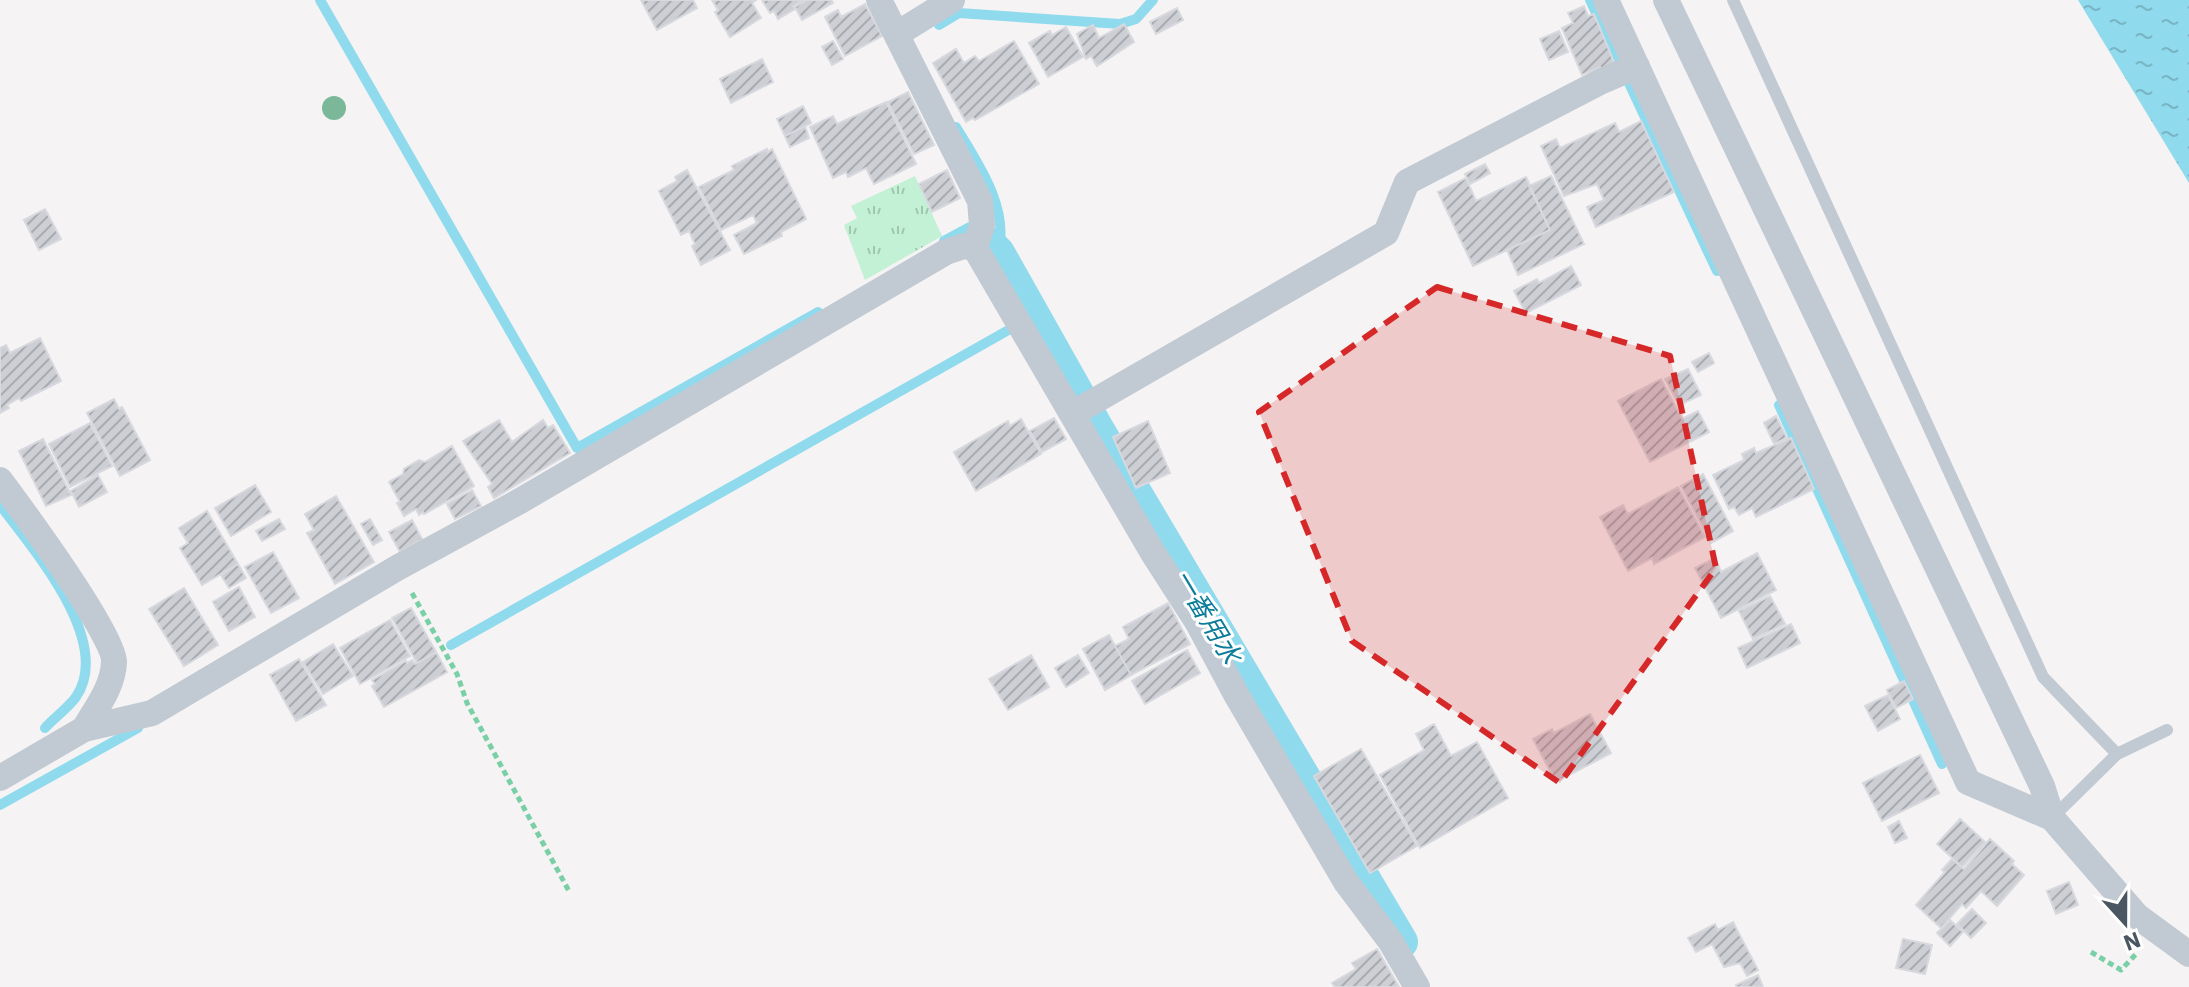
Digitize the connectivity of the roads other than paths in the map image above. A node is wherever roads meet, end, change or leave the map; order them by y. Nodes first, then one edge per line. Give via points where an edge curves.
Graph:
1 (879, 0) edge
2 (952, 0) edge
3 (1606, 0) edge
4 (1666, 0) edge
5 (1733, 0) edge
6 (902, 31) junction
7 (1628, 70) junction
8 (975, 248) junction
9 (1080, 409) junction
10 (0, 480) edge
11 (84, 729) junction
12 (2167, 730) dead end
13 (2117, 754) junction
14 (0, 778) edge
15 (2052, 818) junction
16 (2189, 954) edge
17 (1417, 987) edge

1 - 6 street
2 - 6 street
3 - 7 street
4 - 15 street via 2035,771
5 - 13 lane via 2043,677
6 - 8 street via 980,201 982,225
7 - 9 street via 1407,182 1386,233
7 - 15 street via 1968,782
8 - 9 street
8 - 11 street via 946,252 152,713
9 - 17 street via 1153,553 1346,882
10 - 11 street via 91,612 115,658 109,687
11 - 14 street
12 - 13 lane
13 - 15 lane
15 - 16 street via 2137,916

